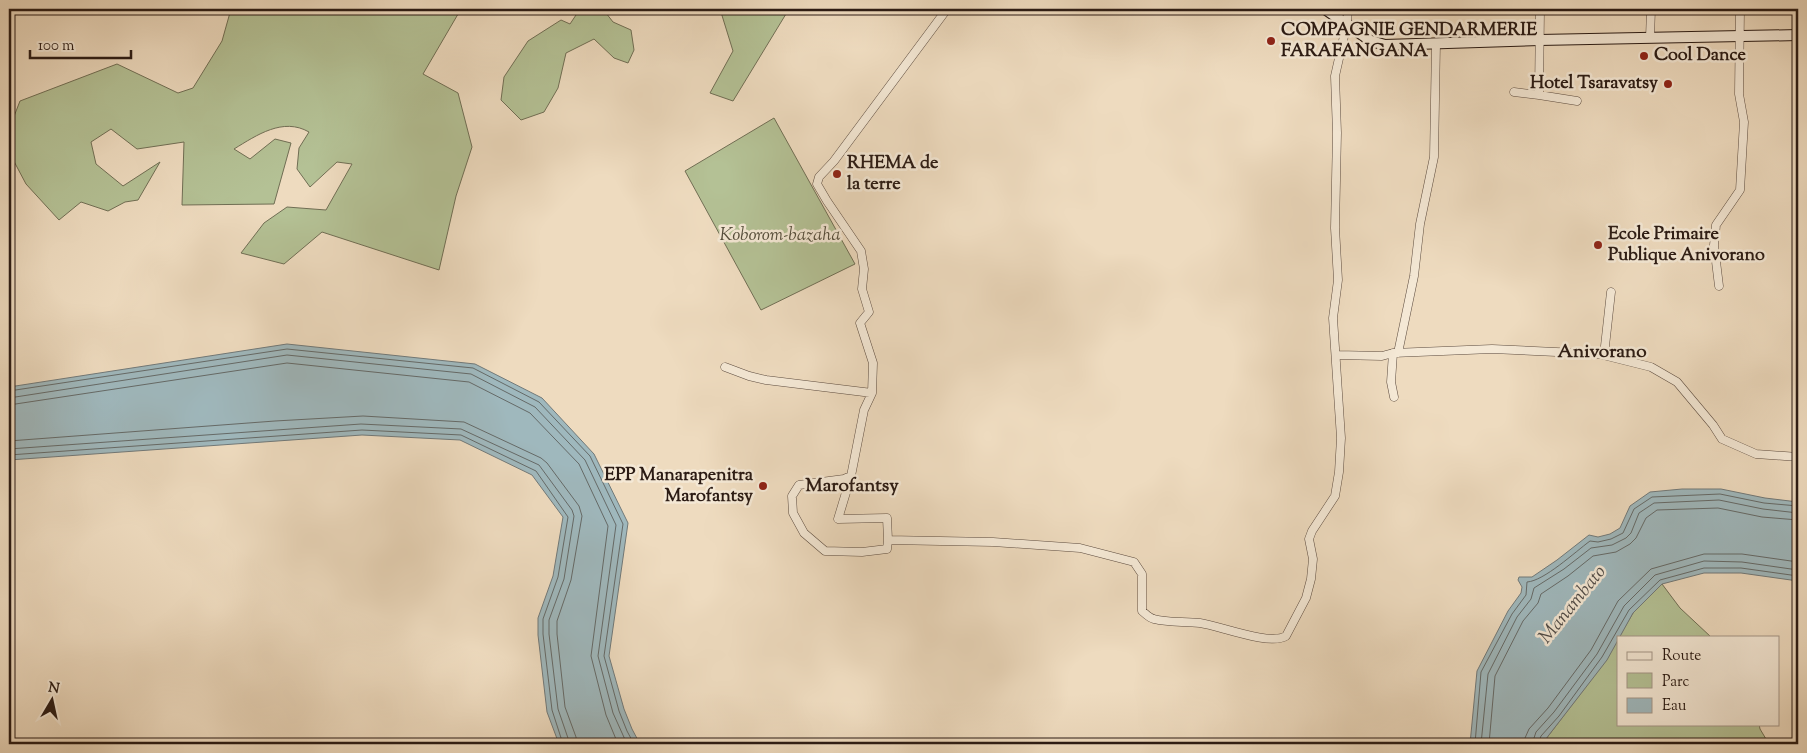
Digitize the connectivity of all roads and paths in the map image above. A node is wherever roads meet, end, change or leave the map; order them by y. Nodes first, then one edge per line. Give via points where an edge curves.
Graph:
1 (947, 9) edge
2 (1325, 9) edge
3 (1348, 9) edge
4 (1540, 9) edge
5 (1652, 9) edge
6 (1740, 9) edge
7 (1347, 23) junction
8 (1798, 35) edge
9 (1741, 36) junction
10 (1650, 38) junction
11 (1539, 40) junction
12 (1436, 43) junction
13 (1514, 92) dead end
14 (1539, 94) junction
15 (1577, 101) dead end
16 (1719, 286) dead end
17 (1611, 292) dead end
18 (1395, 353) junction
19 (1337, 355) junction
20 (1604, 355) junction
21 (725, 366) dead end
22 (872, 393) junction
23 (1394, 397) dead end
24 (1798, 456) edge
25 (851, 476) junction
26 (888, 540) junction

1 - 22 street via 819,177 817,184 862,251 862,289 868,312 860,323 873,363
2 - 7 main road
3 - 7 street
4 - 11 street
5 - 10 street
6 - 9 street
7 - 12 main road via 1370,41 1385,45
7 - 19 street via 1335,76 1338,280 1334,318
8 - 9 main road
9 - 10 main road
9 - 16 street via 1740,94 1744,122 1740,190 1716,225 1714,245
10 - 11 main road
11 - 12 main road
11 - 14 street
12 - 18 street via 1434,157 1420,224 1414,276
13 - 14 street
14 - 15 street
17 - 20 street
18 - 19 street via 1382,356
18 - 20 street via 1492,349
18 - 23 street via 1391,382
19 - 26 street via 1341,438 1335,496 1312,531 1313,559 1306,598 1286,636 1281,639 1260,638 1200,623 1164,622 1151,618 1142,610 1142,574 1134,562 1080,548
20 - 24 street via 1651,367 1677,382 1722,439 1756,454
21 - 22 street via 766,380
22 - 25 street via 864,410
25 - 26 street via 838,519 887,518
25 - 26 street via 799,486 792,496 793,513 804,533 825,551 888,549

